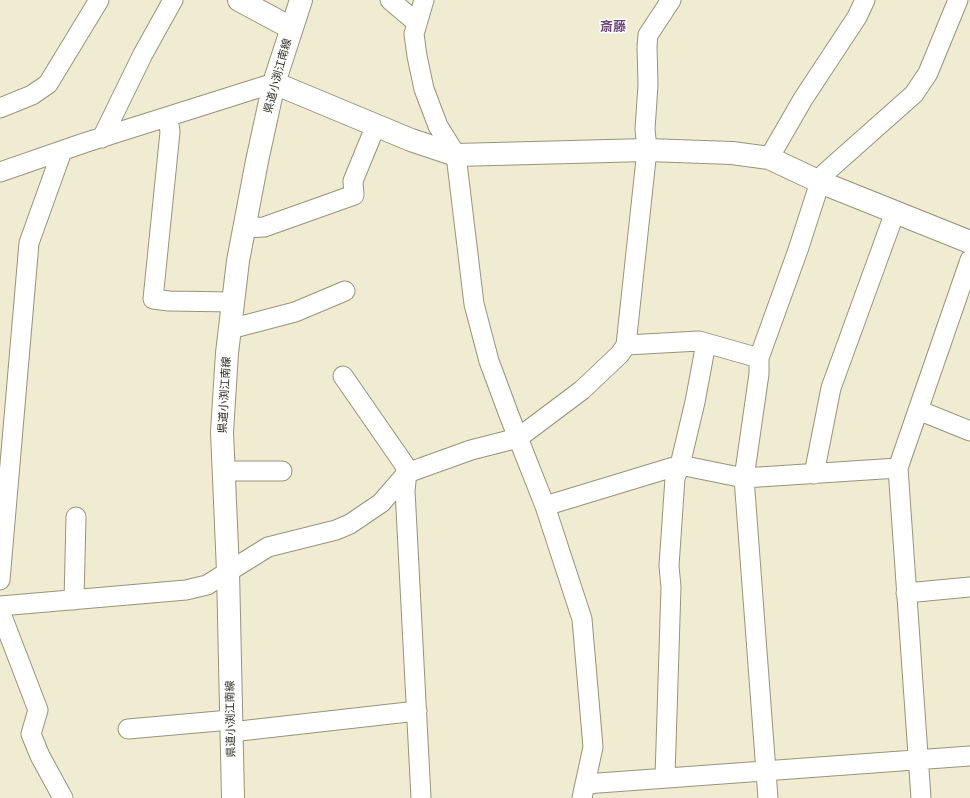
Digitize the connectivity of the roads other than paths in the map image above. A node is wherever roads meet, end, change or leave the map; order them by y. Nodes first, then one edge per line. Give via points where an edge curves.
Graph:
1 (99, 0) edge
2 (173, 0) edge
3 (239, 0) edge
4 (301, 0) edge
5 (390, 0) edge
6 (424, 0) edge
7 (671, 0) edge
8 (865, 0) edge
9 (958, 0) edge
10 (416, 22) junction
11 (290, 28) junction
12 (274, 83) junction
13 (0, 108) edge
14 (168, 117) junction
15 (376, 125) junction
16 (102, 138) junction
17 (647, 150) junction
18 (62, 151) junction
19 (456, 156) junction
20 (769, 158) junction
21 (0, 172) edge
22 (820, 182) junction
23 (895, 212) junction
24 (244, 228) junction
25 (970, 242) edge
26 (970, 260) edge
27 (345, 291) dead end
28 (233, 302) junction
29 (230, 329) junction
30 (706, 343) junction
31 (626, 345) junction
32 (759, 358) junction
33 (343, 376) dead end
34 (918, 410) junction
35 (970, 431) edge
36 (518, 438) junction
37 (680, 466) junction
38 (898, 468) junction
39 (224, 471) junction
40 (282, 471) dead end
41 (407, 473) junction
42 (814, 474) junction
43 (744, 478) junction
44 (545, 506) junction
45 (76, 517) dead end
46 (228, 571) junction
47 (0, 580) edge
48 (970, 587) edge
49 (906, 592) junction
50 (74, 600) junction
51 (0, 606) edge
52 (0, 611) edge
53 (417, 711) junction
54 (230, 726) junction
55 (128, 729) dead end
56 (970, 756) edge
57 (917, 760) junction
58 (766, 769) junction
59 (665, 777) junction
60 (584, 791) edge
61 (63, 798) edge
62 (233, 798) edge
63 (421, 798) edge
64 (768, 798) edge
65 (920, 798) edge

1 - 13 street via 48,84 32,95
2 - 16 street via 142,54
3 - 11 main road
4 - 11 main road, 県道小渕江南線
5 - 10 street
6 - 10 street
7 - 17 street via 648,35 645,129
8 - 20 street via 857,17 802,99
9 - 22 street via 928,73 914,94 825,173
10 - 19 street via 414,34 424,89 438,126
11 - 12 main road, 県道小渕江南線
12 - 14 street
12 - 15 main road
12 - 24 main road, 県道小渕江南線
14 - 16 street
14 - 28 street via 170,132 153,299
15 - 19 main road
15 - 24 street via 353,181 354,195 264,227
16 - 18 street
17 - 19 main road
17 - 20 main road
17 - 31 street
18 - 21 street
18 - 47 street via 29,244
19 - 36 street via 474,304 490,361
20 - 22 main road
22 - 23 main road
22 - 32 street
23 - 25 main road
23 - 42 street via 831,388
24 - 28 main road, 県道小渕江南線
26 - 34 street
27 - 29 street via 295,312
28 - 29 main road, 県道小渕江南線
29 - 39 main road, 県道小渕江南線 via 222,432
30 - 31 street via 692,341
30 - 32 street
30 - 37 street
31 - 36 street via 620,354 582,390
32 - 43 street
33 - 41 street via 404,464
34 - 35 street
34 - 38 street
36 - 41 street via 471,450
36 - 44 street
37 - 43 street
37 - 44 street
37 - 59 street via 675,478 669,566 671,587
38 - 42 street
38 - 49 street
39 - 40 street
39 - 46 main road, 県道小渕江南線
41 - 46 street via 381,503 350,524 268,547
41 - 53 street via 405,490
42 - 43 street
43 - 58 street
44 - 60 street via 582,619 593,747
45 - 50 street
46 - 50 street via 207,585 186,590
46 - 54 main road, 県道小渕江南線
48 - 49 street
49 - 57 street
50 - 51 street
52 - 61 street via 38,710 31,734
53 - 54 street
53 - 63 street
54 - 55 street
54 - 62 main road, 県道小渕江南線
56 - 57 street
57 - 58 street
57 - 65 street
58 - 59 street
58 - 64 street
59 - 60 street

